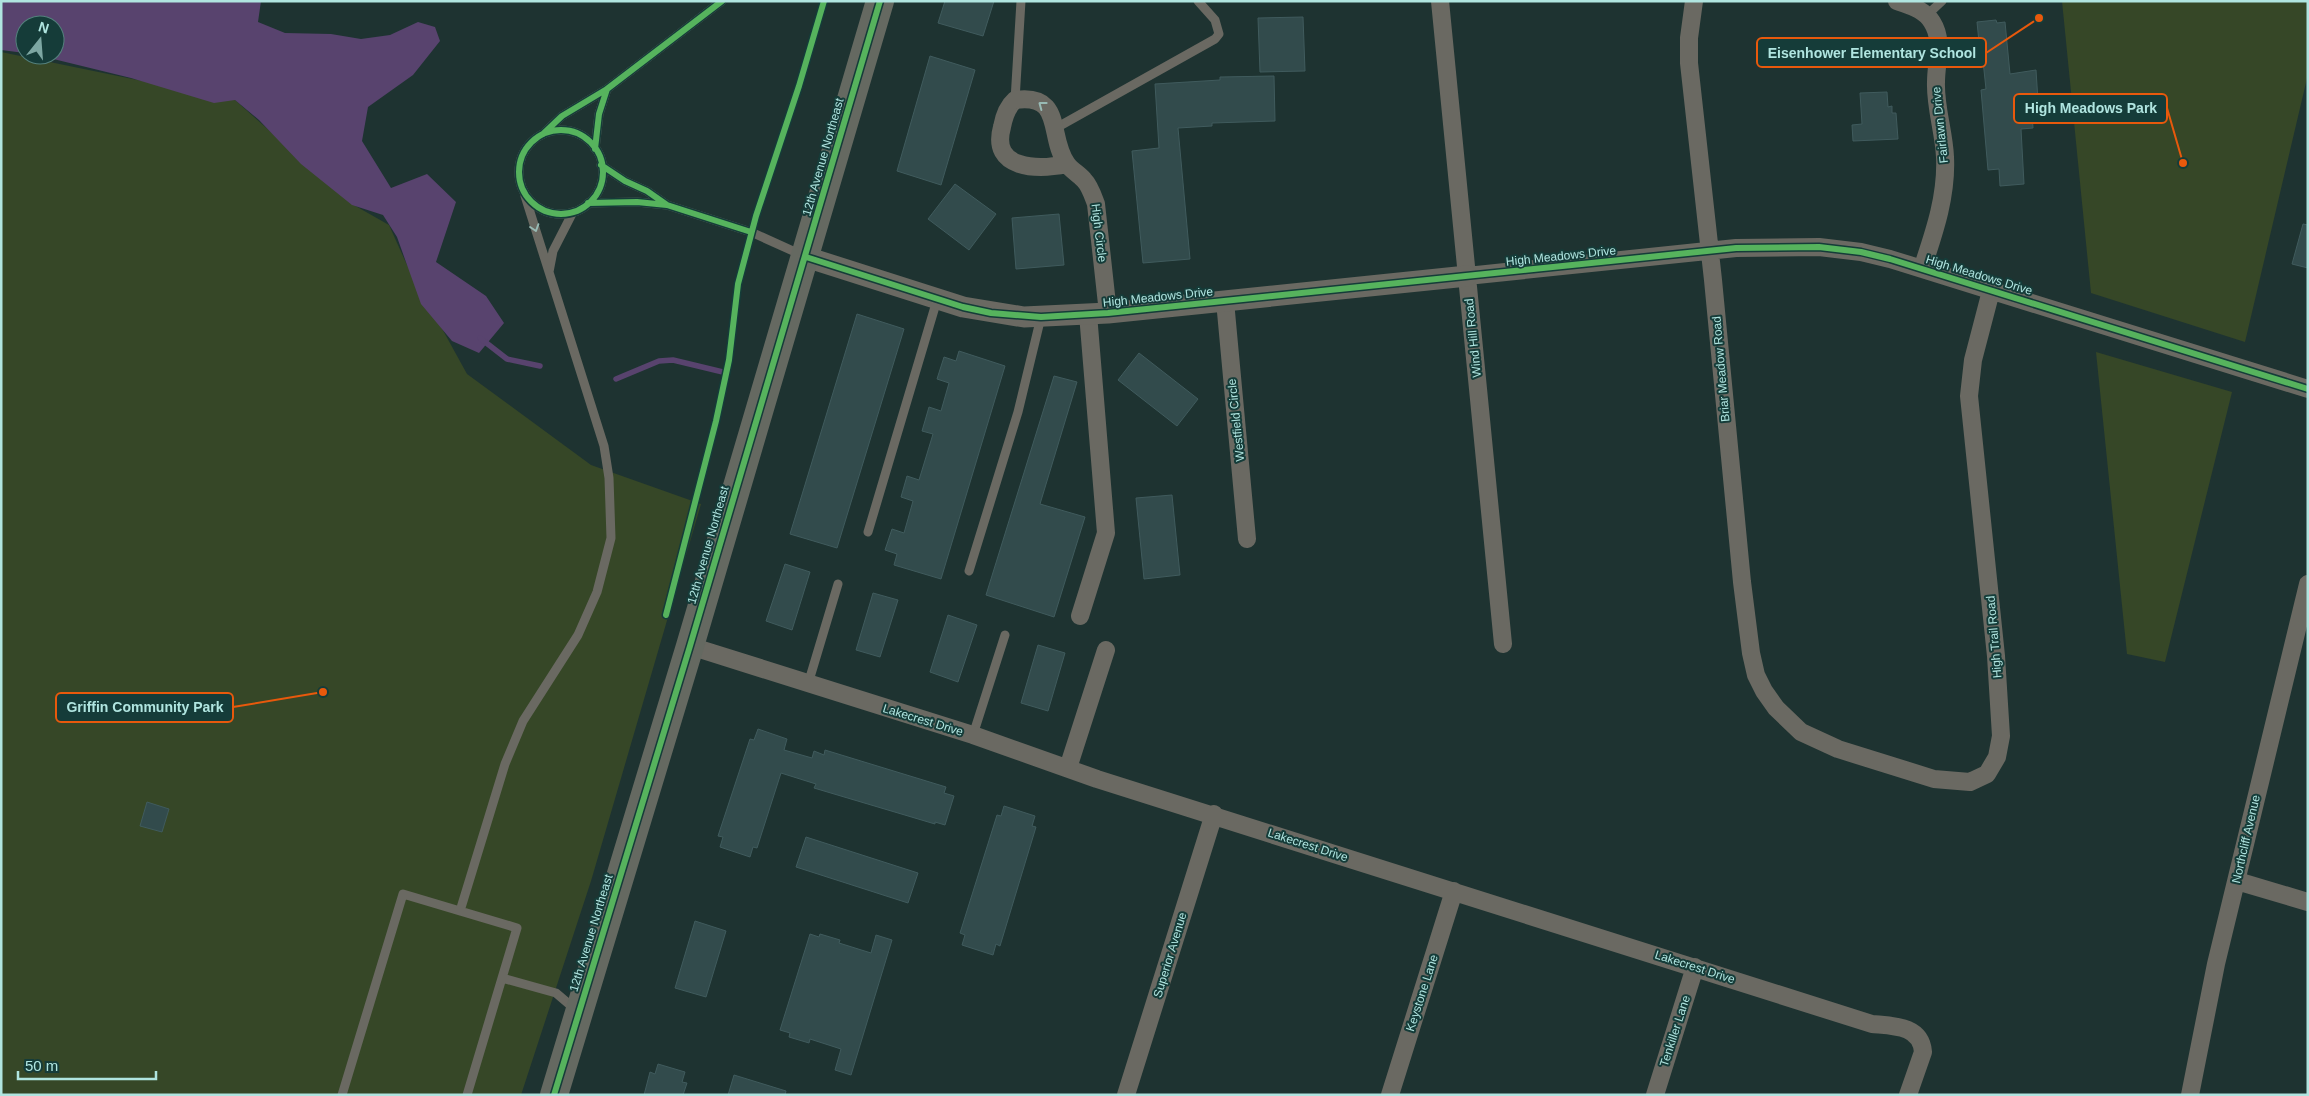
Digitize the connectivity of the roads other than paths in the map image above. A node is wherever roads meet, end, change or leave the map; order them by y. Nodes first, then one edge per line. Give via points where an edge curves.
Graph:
1 (722, 1) edge
2 (880, 1) edge
3 (1021, 1) edge
4 (1198, 1) edge
5 (1440, 1) edge
6 (1694, 1) edge
7 (1897, 1) edge
8 (1942, 1) edge
9 (1927, 15) junction
10 (607, 89) junction
11 (1015, 100) junction
12 (1056, 128) junction
13 (540, 136) junction
14 (595, 149) junction
15 (1067, 164) junction
16 (601, 165) junction
17 (520, 182) junction
18 (588, 203) junction
19 (666, 205) junction
20 (573, 212) junction
21 (1709, 251) junction
22 (806, 257) junction
23 (1922, 269) junction
24 (549, 272) junction
25 (1467, 276) junction
26 (1991, 291) junction
27 (937, 299) junction
28 (1225, 302) junction
29 (1098, 314) junction
30 (1042, 317) junction
31 (2308, 389) edge
32 (868, 532) dead end
33 (1247, 539) dead end
34 (969, 571) dead end
35 (838, 584) dead end
36 (2308, 584) edge
37 (1080, 616) dead end
38 (1005, 635) dead end
39 (1503, 644) dead end
40 (2301, 644) edge
41 (690, 646) junction
42 (1106, 650) dead end
43 (808, 684) junction
44 (1792, 725) joint
45 (973, 735) junction
46 (1068, 768) junction
47 (1214, 814) junction
48 (2236, 880) junction
49 (1454, 891) junction
50 (2308, 902) edge
51 (460, 911) junction
52 (1695, 967) junction
53 (502, 978) junction
54 (579, 1012) junction
55 (342, 1095) edge
56 (467, 1095) edge
57 (554, 1095) edge
58 (1126, 1095) edge
59 (1390, 1095) edge
60 (1655, 1095) edge
61 (1908, 1095) edge
62 (2190, 1095) edge

1 - 10 lane
2 - 22 main road, 12th Avenue Northeast
3 - 11 lane
4 - 12 lane via 1215,20 1218,34 1215,39
5 - 25 street, Wind Hill Road
6 - 21 street, Briar Meadow Road via 1688,38 1689,63
7 - 9 street
8 - 9 lane
9 - 23 street, Fairlawn Drive via 1939,45 1936,83 1945,158 1941,204
10 - 13 lane via 562,116
10 - 14 lane via 599,114
12 -> 11 street, High Circle via 1047,107 1032,98
11 - 15 street via 1005,113 999,137 1002,152 1030,167
12 - 15 street, High Circle
13 - 14 lane via 568,131 581,136
13 - 17 lane via 522,155
14 - 16 lane
15 - 29 street, High Circle via 1085,180 1096,204
16 - 18 lane via 601,184
16 - 19 lane via 625,182 647,190
17 - 20 lane via 534,205 560,214
17 -> 24 lane
18 - 19 lane
18 - 20 lane
19 - 22 lane via 751,232
20 - 24 lane via 553,251
21 - 23 street, High Meadows Drive via 1841,248
21 - 25 street, High Meadows Drive
21 - 44 street, Briar Meadow Road via 1751,653 1764,691
22 - 27 street, High Meadows Drive
22 - 41 main road, 12th Avenue Northeast
23 - 26 street, High Meadows Drive
24 - 51 lane via 604,446 609,478 611,538 597,592 578,635 523,721 505,764
25 - 28 street, High Meadows Drive
25 - 39 street, Wind Hill Road
26 - 31 street, High Meadows Drive
26 - 44 street, High Trail Road via 1973,360 1969,396 2002,736 1994,765 1987,774 1970,782 1934,779 1838,750
27 - 30 street, High Meadows Drive via 991,313
27 - 32 lane
28 - 29 street, High Meadows Drive
28 - 33 street, Westfield Circle
29 - 30 street, High Meadows Drive
29 - 37 street, High Circle via 1106,533
30 - 34 lane via 1018,412
35 - 43 lane
36 - 40 street, Northcliff Avenue
38 - 45 lane
40 - 48 street, Northcliff Avenue
41 - 43 street, Lakecrest Drive
41 - 54 main road, 12th Avenue Northeast
42 - 46 street
43 - 45 street, Lakecrest Drive
45 - 46 street, Lakecrest Drive
46 - 47 street, Lakecrest Drive
47 - 49 street, Lakecrest Drive
47 - 58 street, Superior Avenue
48 - 50 street
48 - 62 street, Northcliff Avenue
49 - 52 street, Lakecrest Drive
49 - 59 street, Keystone Lane
51 - 53 lane via 517,928
51 - 55 lane via 403,894
52 - 60 street, Tenkiller Lane
52 - 61 street, Lakecrest Drive via 1872,1024 1907,1029 1922,1044 1921,1060
53 - 54 lane via 556,994
53 - 56 lane
54 - 57 main road, 12th Avenue Northeast

